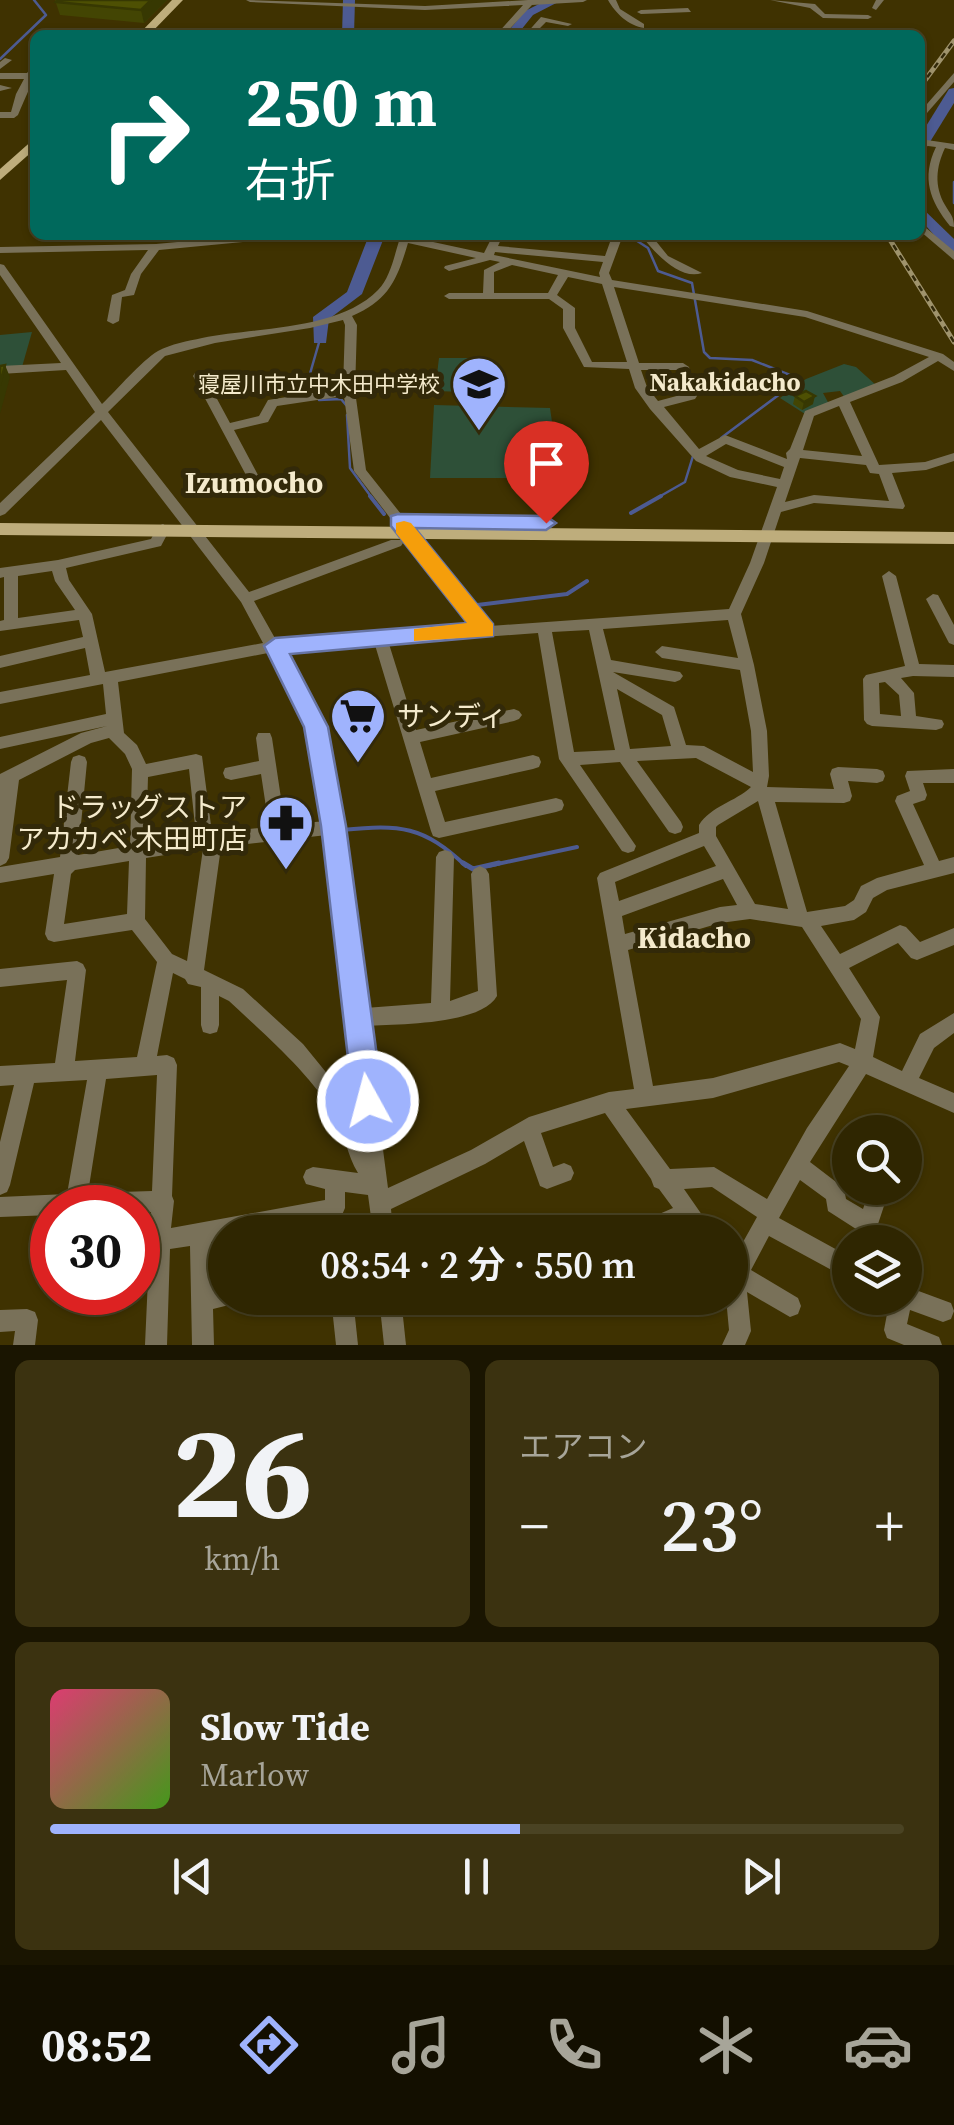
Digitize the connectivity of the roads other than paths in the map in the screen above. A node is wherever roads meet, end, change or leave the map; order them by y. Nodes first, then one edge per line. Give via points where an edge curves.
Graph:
1 (178, 0) edge
2 (250, 0) edge
3 (582, 0) edge
4 (612, 0) edge
5 (691, 0) edge
6 (764, 0) edge
7 (774, 0) edge
8 (843, 0) edge
9 (899, 0) edge
10 (916, 0) edge
11 (530, 1) edge
12 (553, 1) edge
13 (568, 1) edge
14 (818, 10) junction
15 (641, 12) dead end
16 (868, 17) dead end
17 (842, 18) junction
18 (640, 26) dead end
19 (148, 30) edge
20 (504, 30) edge
21 (534, 30) edge
22 (568, 30) edge
23 (30, 74) edge
24 (0, 76) edge
25 (954, 76) edge
26 (13, 93) edge
27 (0, 102) edge
28 (925, 112) edge
29 (0, 115) edge
30 (925, 143) edge
31 (30, 147) edge
32 (941, 147) junction
33 (954, 148) edge
34 (0, 176) edge
35 (954, 224) edge
36 (925, 231) edge
37 (232, 240) edge
38 (403, 240) edge
39 (424, 240) edge
40 (496, 240) edge
41 (530, 240) edge
42 (615, 240) edge
43 (650, 240) edge
44 (156, 247) junction
45 (526, 249) junction
46 (0, 250) edge
47 (489, 254) junction
48 (954, 257) edge
49 (607, 259) junction
50 (510, 263) junction
51 (0, 267) edge
52 (449, 268) dead end
53 (697, 273) dead end
54 (564, 274) junction
55 (611, 283) junction
56 (449, 296) dead end
57 (488, 296) junction
58 (550, 296) junction
59 (346, 316) junction
60 (114, 321) dead end
61 (939, 356) junction
62 (70, 366) junction
63 (635, 368) junction
64 (954, 368) edge
65 (0, 370) edge
66 (199, 376) dead end
67 (350, 391) junction
68 (843, 401) junction
69 (654, 406) junction
70 (100, 410) junction
71 (226, 428) junction
72 (697, 454) junction
73 (954, 457) edge
74 (790, 458) junction
75 (877, 465) junction
76 (252, 475) dead end
77 (782, 484) junction
78 (0, 510) edge
79 (0, 519) edge
80 (770, 522) junction
81 (190, 524) junction
82 (954, 528) edge
83 (0, 529) edge
84 (163, 529) junction
85 (400, 531) junction
86 (954, 538) edge
87 (58, 565) junction
88 (5, 572) edge
89 (889, 576) dead end
90 (246, 599) junction
91 (933, 599) dead end
92 (85, 614) junction
93 (734, 614) junction
94 (594, 623) junction
95 (5, 625) edge
96 (544, 627) junction
97 (485, 630) junction
98 (380, 638) junction
99 (954, 639) edge
100 (91, 641) junction
101 (275, 646) junction
102 (662, 652) dead end
103 (0, 662) edge
104 (746, 665) junction
105 (605, 670) junction
106 (914, 670) junction
107 (954, 671) edge
108 (676, 676) dead end
109 (890, 677) junction
110 (104, 678) junction
111 (0, 698) edge
112 (514, 715) dead end
113 (909, 722) junction
114 (115, 724) junction
115 (936, 724) dead end
116 (264, 738) dead end
117 (410, 738) junction
118 (0, 742) edge
119 (680, 752) junction
120 (624, 756) junction
121 (566, 760) junction
122 (80, 762) dead end
123 (532, 762) dead end
124 (269, 766) junction
125 (140, 772) junction
126 (231, 772) dead end
127 (877, 776) dead end
128 (954, 776) edge
129 (6, 780) edge
130 (425, 786) junction
131 (761, 789) junction
132 (556, 804) dead end
133 (334, 826) junction
134 (676, 826) dead end
135 (278, 834) junction
136 (708, 837) junction
137 (209, 841) junction
138 (628, 846) dead end
139 (140, 855) junction
140 (445, 856) dead end
141 (0, 857) edge
142 (954, 865) edge
143 (65, 867) junction
144 (727, 870) junction
145 (934, 870) junction
146 (480, 874) dead end
147 (0, 875) edge
148 (612, 911) junction
149 (750, 911) junction
150 (804, 919) junction
151 (136, 921) junction
152 (954, 936) edge
153 (618, 944) junction
154 (166, 960) junction
155 (837, 965) junction
156 (0, 978) edge
157 (202, 982) junction
158 (440, 1009) junction
159 (358, 1017) junction
160 (954, 1022) edge
161 (210, 1026) dead end
162 (862, 1063) junction
163 (145, 1066) junction
164 (98, 1069) junction
165 (64, 1072) junction
166 (26, 1074) junction
167 (0, 1076) edge
168 (906, 1083) junction
169 (646, 1095) junction
170 (610, 1102) junction
171 (954, 1104) edge
172 (529, 1127) junction
173 (797, 1164) junction
174 (564, 1173) dead end
175 (661, 1180) junction
176 (0, 1185) edge
177 (79, 1185) edge
178 (379, 1195) junction
179 (160, 1201) edge
180 (164, 1201) junction
181 (30, 1206) edge
182 (0, 1207) edge
183 (686, 1212) junction
184 (381, 1215) edge
185 (679, 1215) edge
186 (688, 1215) edge
187 (768, 1217) junction
188 (857, 1225) edge
189 (200, 1236) junction
190 (163, 1240) junction
191 (748, 1249) edge
192 (832, 1258) edge
193 (748, 1277) edge
194 (208, 1299) edge
195 (202, 1300) junction
196 (922, 1304) edge
197 (790, 1306) dead end
198 (942, 1311) dead end
199 (344, 1315) edge
200 (392, 1315) edge
201 (739, 1315) edge
202 (899, 1315) edge
203 (0, 1321) edge
204 (742, 1340) edge
205 (24, 1345) edge
206 (156, 1345) edge
207 (203, 1345) edge
208 (347, 1345) edge
209 (395, 1345) edge
210 (931, 1345) edge

1 - 19 main road
2 - 11 street via 349,6
3 - 13 street
4 - 18 street
5 - 15 street via 687,13
6 - 14 street via 769,9
7 - 14 street
8 - 17 street
9 - 10 street
11 - 12 street
11 - 20 street
12 - 13 street
13 - 22 street
14 - 17 street
16 - 17 street
21 - 22 street via 544,19
23 - 24 street
25 - 28 street
26 - 27 street
26 - 29 street via 14,115
30 - 32 street
31 - 34 main road
32 - 33 street
32 - 35 street via 931,184 935,202
36 - 48 street
37 - 44 street
38 - 59 street via 383,292
39 - 47 street
40 - 47 street
41 - 45 street
42 - 49 street
43 - 53 street via 664,258
44 - 46 street
44 - 60 street via 130,293 117,295
45 - 47 street
45 - 49 street
47 - 50 street
47 - 52 street
49 - 55 street via 604,272
50 - 54 street
50 - 57 street via 489,270
51 - 62 street
54 - 55 street
54 - 58 street
55 - 61 street via 807,314
55 - 63 street
56 - 57 street
57 - 58 street
58 - 63 street via 569,308 569,328 588,365
59 - 67 street
59 - 70 street via 177,346
61 - 64 street
61 - 68 street
62 - 65 street
62 - 70 street
63 - 69 street
63 - 69 street via 683,367 691,396
66 - 71 street
67 - 71 street via 272,402 264,419
67 - 85 street via 360,471
68 - 74 street via 809,414
68 - 75 street
69 - 72 street
70 - 78 street
70 - 81 street
71 - 76 street
72 - 74 street via 725,439
72 - 77 street via 735,474
73 - 75 street
74 - 75 street
74 - 77 street
75 - 80 street via 898,506 814,499
77 - 80 street
79 - 81 main road
80 - 82 main road
80 - 85 main road
80 - 86 main road
80 - 93 street
81 - 84 main road
81 - 85 main road
81 - 90 street
83 - 84 main road
84 - 87 street via 156,543
85 - 90 street
85 - 97 street
87 - 88 street
87 - 92 street
88 - 95 street
89 - 106 street
90 - 101 street
91 - 99 street
92 - 95 street
92 - 100 street
93 - 94 street
93 - 104 street
94 - 96 street
94 - 105 street
96 - 97 street
96 - 121 street
97 - 98 street
98 - 101 street
98 - 117 street
100 - 103 street
100 - 110 street
101 - 110 street
101 - 133 street via 316,727
102 - 104 street
104 - 131 street via 758,714
105 - 108 street
105 - 119 street via 669,711
105 - 120 street
106 - 107 street
106 - 109 street
109 - 113 street via 906,693
109 - 113 street via 870,678 872,720
110 - 111 street
110 - 114 street
112 - 117 street
113 - 115 street
114 - 118 street
114 - 125 street
114 - 129 street
116 - 124 street
117 - 130 street
119 - 120 street
119 - 131 street via 698,750
120 - 121 street
120 - 134 street
121 - 138 street
122 - 143 street
123 - 130 street
124 - 126 street
124 - 135 street
125 - 137 street via 196,761
125 - 139 street
127 - 131 street via 838,774 844,796
128 - 145 street via 913,776 919,795 903,801
129 - 141 street
130 - 132 street via 439,831
131 - 136 street via 712,819
131 - 150 street
133 - 135 street
133 - 159 street
135 - 137 street
136 - 144 street
136 - 148 street via 606,878
137 - 139 street
137 - 157 street
139 - 143 street
139 - 151 street
140 - 158 street
142 - 145 street
143 - 147 street
143 - 151 street via 54,934
144 - 148 street
144 - 149 street
145 - 150 street via 884,883 848,914
146 - 158 street via 488,996
148 - 153 street
149 - 150 street
149 - 153 street
150 - 155 street
151 - 154 street
152 - 155 street via 916,952 900,933
153 - 169 street
154 - 157 street
154 - 163 street
155 - 162 street via 871,1017
156 - 165 street via 77,970
157 - 161 street
157 - 178 street via 236,995 296,1051 340,1105
158 - 159 street
159 - 178 street
160 - 168 street via 927,1041
162 - 168 street
162 - 169 street via 840,1052 713,1088
162 - 173 street
163 - 164 street
163 - 180 street via 167,1065
164 - 165 street
164 - 177 street
165 - 166 street
166 - 167 street
166 - 176 street
168 - 171 street
169 - 170 street
170 - 172 street
170 - 175 street
172 - 174 street via 547,1179
172 - 178 street via 478,1157
173 - 187 street
173 - 188 street via 837,1195 835,1204
175 - 183 street
175 - 187 street via 714,1178
178 - 184 street
178 - 189 street via 324,1178 334,1208
179 - 180 street
180 - 190 street
181 - 182 street
183 - 185 street
183 - 186 street
187 - 191 street
187 - 192 street
189 - 190 street
189 - 195 street
190 - 206 street
193 - 197 street
194 - 195 street
195 - 207 street
196 - 198 street
199 - 208 street
200 - 209 street
201 - 204 street
202 - 210 street via 895,1330
203 - 205 street via 27,1320

